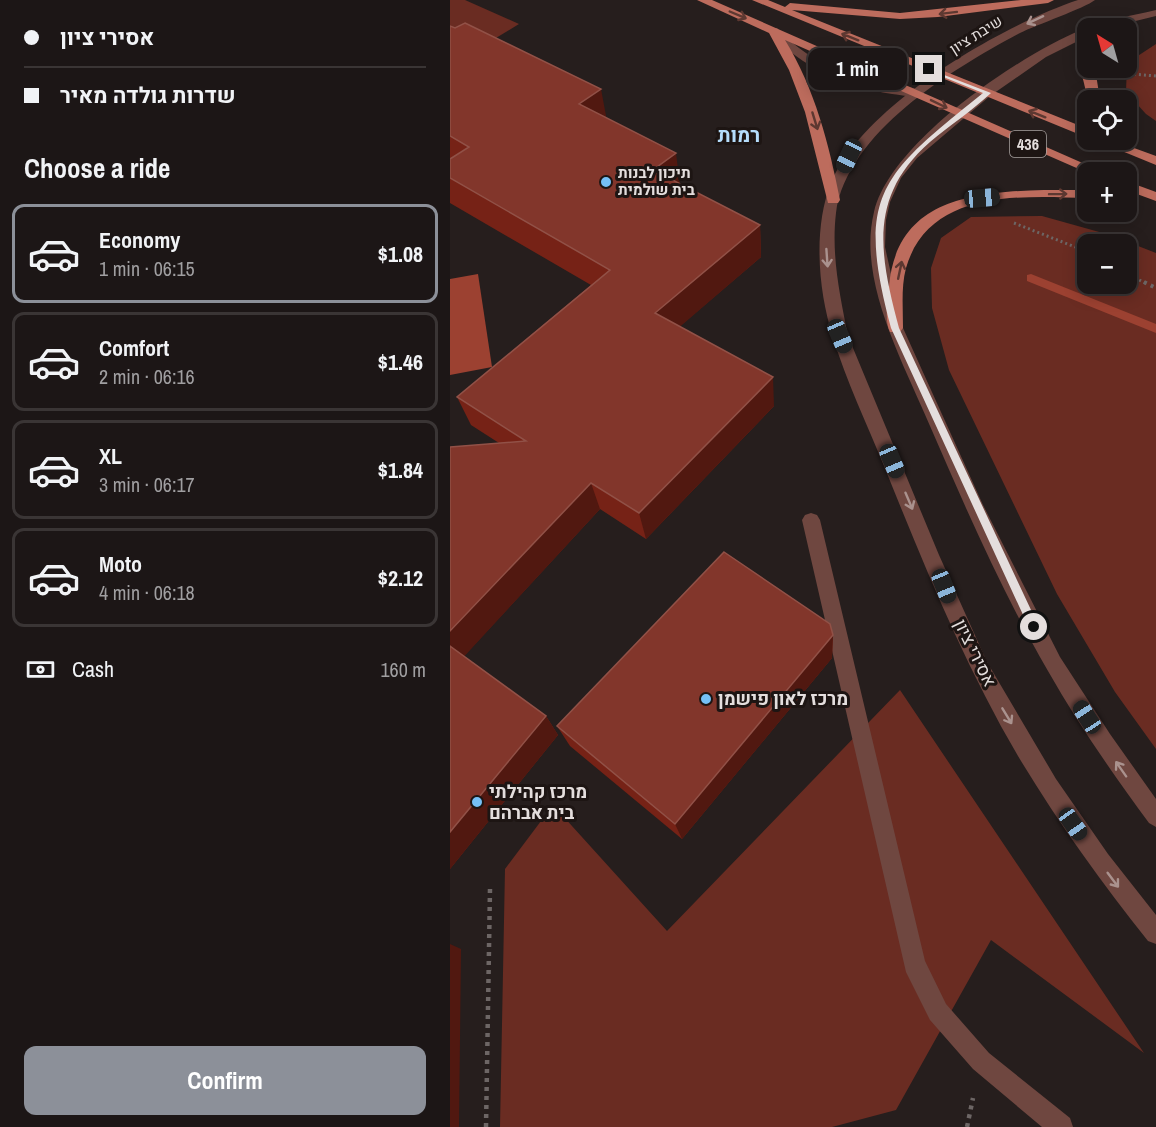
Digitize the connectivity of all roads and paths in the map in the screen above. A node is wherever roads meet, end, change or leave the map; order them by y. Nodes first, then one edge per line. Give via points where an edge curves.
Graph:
1 (703, 0) edge
2 (1048, 0) edge
3 (1089, 0) edge
4 (760, 1) edge
5 (1156, 13) edge
6 (1137, 18) edge
7 (773, 30) junction
8 (1077, 36) edge
9 (944, 75) junction
10 (917, 93) junction
11 (987, 93) junction
12 (960, 114) junction
13 (1077, 130) edge
14 (1128, 150) edge
15 (1135, 150) edge
16 (1141, 155) junction
17 (1156, 161) edge
18 (1077, 164) edge
19 (1137, 190) edge
20 (1077, 194) edge
21 (1137, 196) edge
22 (1155, 197) edge
23 (833, 200) junction
24 (1010, 222) dead end
25 (1077, 248) edge
26 (1137, 278) edge
27 (1156, 288) edge
28 (895, 328) junction
29 (811, 520) dead end
30 (1156, 816) edge
31 (490, 889) dead end
32 (1156, 933) edge
33 (486, 1127) edge
34 (1060, 1127) edge

1 -> 7 main road
2 -> 4 main road via 900,16
3 -> 9 street, שיבת ציון via 1011,31
9 -> 4 main road, 436
5 - 6 street
7 - 10 street via 802,56 855,84
7 -> 23 main road via 809,99
8 - 11 street via 1046,52
9 - 10 street, שיבת ציון
9 - 11 main road, 436
10 -> 12 main road, 436
10 - 23 street, אסירי ציון via 874,128 849,156
11 - 12 street
13 -> 11 main road, 436
12 - 18 main road, 436
12 - 28 street via 910,158 886,194 879,219 878,247
14 - 16 main road
15 - 16 main road
16 - 17 main road
19 - 22 main road
28 -> 20 main road via 898,270 908,243 921,224 939,210 982,198
21 - 22 main road
23 -> 32 street, אסירי ציון via 826,246 829,287 840,336 961,628 1001,707 1060,804 1114,882
24 - 25 path
26 - 27 path
30 -> 28 street via 1064,682 1024,609
29 - 34 street via 914,964 938,1012 981,1061
31 - 33 path

